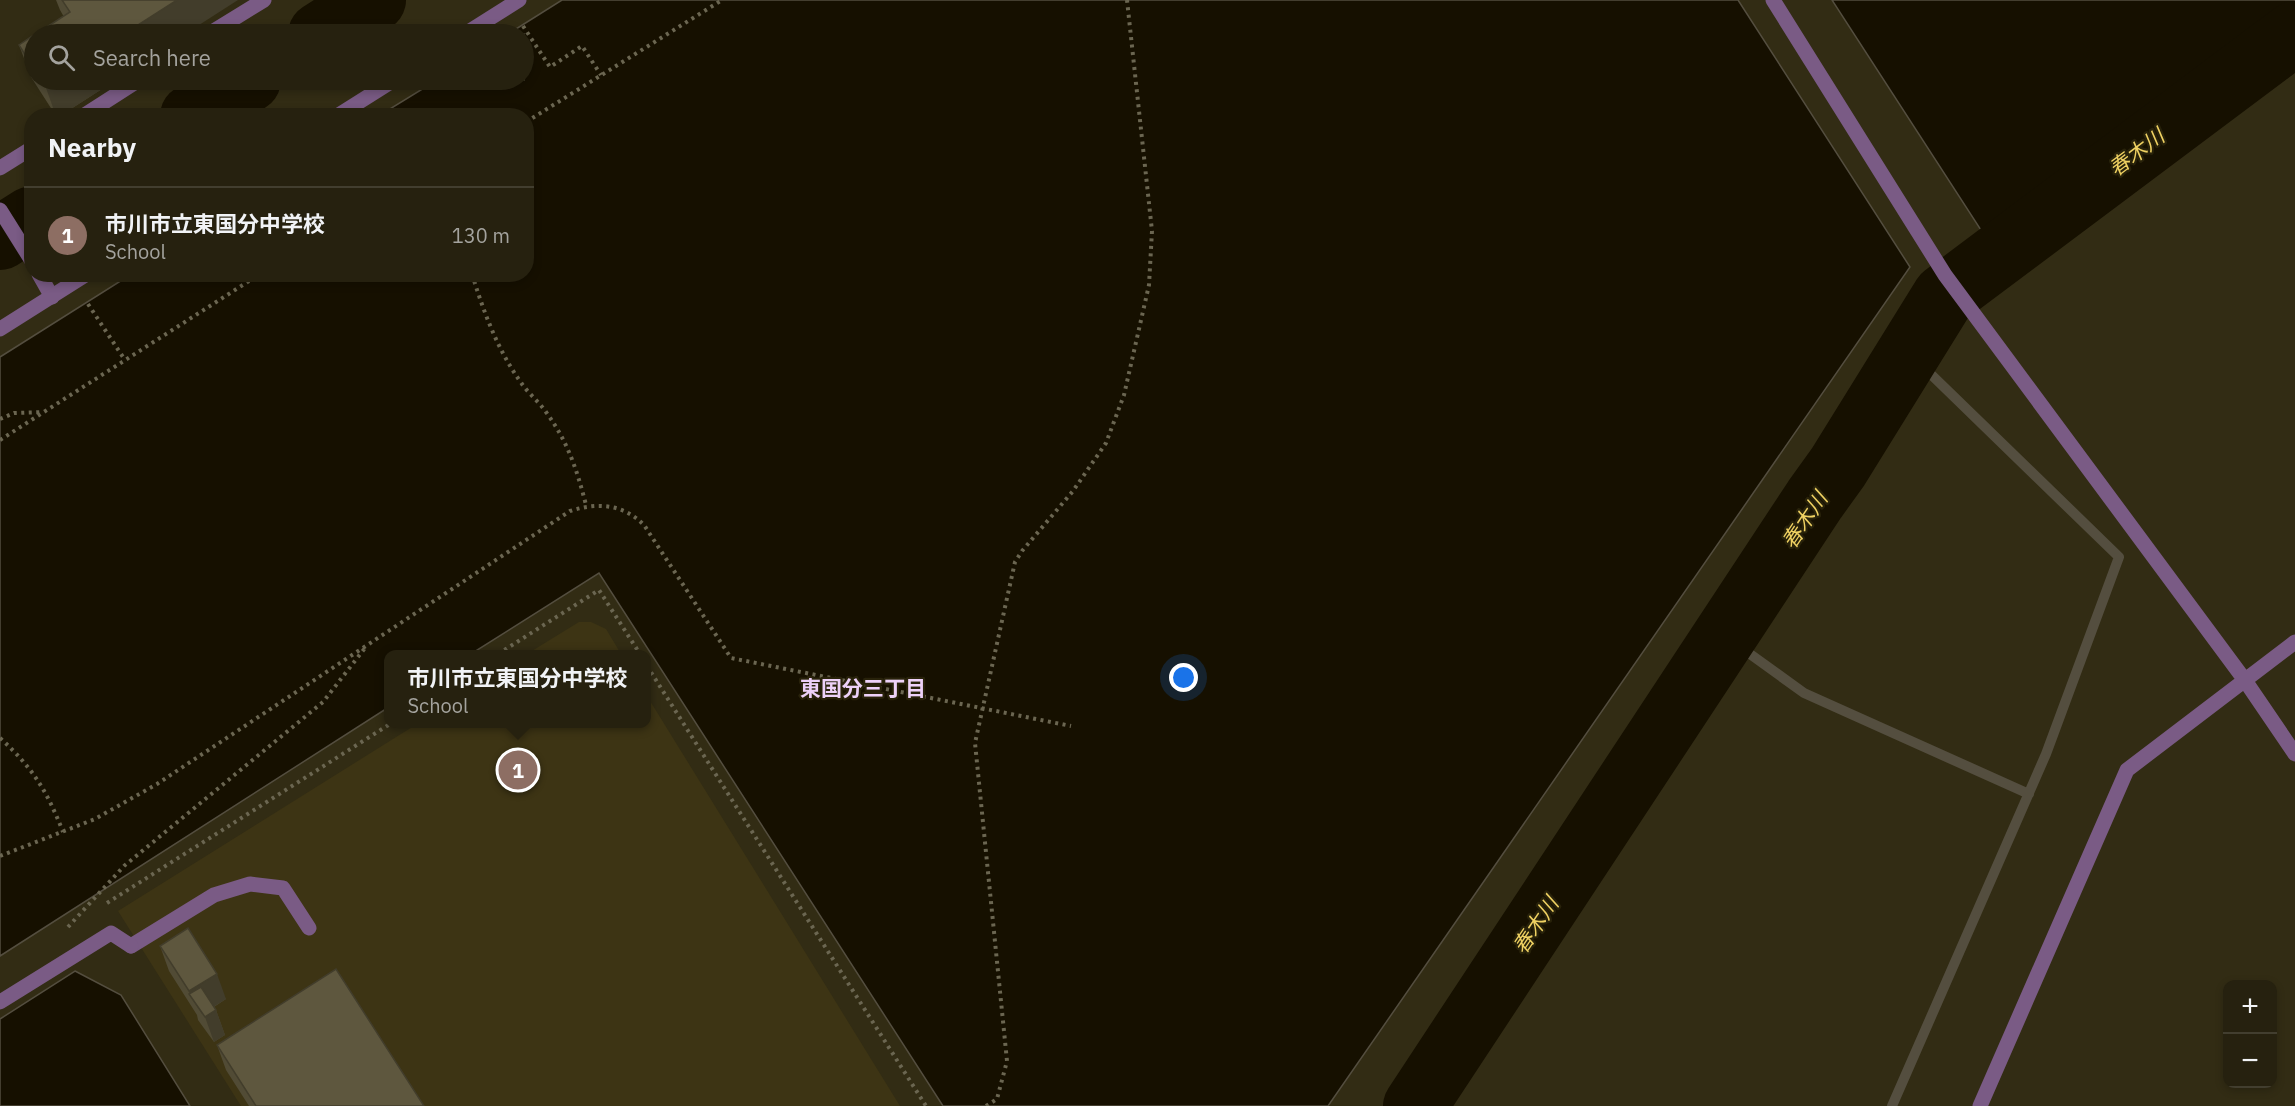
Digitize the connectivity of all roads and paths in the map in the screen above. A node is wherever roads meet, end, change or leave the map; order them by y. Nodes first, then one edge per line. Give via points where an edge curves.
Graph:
1 (264, 0) edge
2 (519, 0) edge
3 (722, 0) edge
4 (1127, 0) edge
5 (1773, 0) edge
6 (520, 20) dead end
7 (226, 24) edge
8 (481, 24) edge
9 (523, 24) edge
10 (534, 42) edge
11 (601, 75) junction
12 (123, 90) edge
13 (378, 90) edge
14 (95, 108) edge
15 (350, 108) edge
16 (534, 117) edge
17 (24, 153) edge
18 (0, 168) edge
19 (0, 210) edge
20 (24, 248) edge
21 (44, 282) edge
22 (75, 282) edge
23 (247, 282) edge
24 (474, 282) edge
25 (52, 297) junction
26 (84, 298) dead end
27 (0, 329) edge
28 (124, 360) junction
29 (44, 412) junction
30 (0, 419) edge
31 (0, 440) edge
32 (586, 506) junction
33 (2295, 642) edge
34 (367, 645) junction
35 (504, 650) edge
36 (637, 650) edge
37 (651, 672) edge
38 (2244, 679) junction
39 (982, 708) junction
40 (1071, 726) dead end
41 (384, 727) edge
42 (0, 738) edge
43 (2295, 754) edge
44 (63, 832) junction
45 (0, 856) edge
46 (107, 903) dead end
47 (309, 928) dead end
48 (65, 931) dead end
49 (0, 1002) edge
50 (926, 1106) edge
51 (986, 1106) edge
52 (1980, 1106) edge

1 - 7 street
2 - 8 street
3 - 11 path
4 - 39 path via 1152,231 1149,285 1124,395 1106,443 1015,562
5 - 38 street via 1945,275
6 - 9 path
10 - 11 path via 550,67 582,46
11 - 16 path
12 - 14 street
13 - 15 street
17 - 18 street
19 - 20 street
21 - 25 street
22 - 25 street
23 - 28 path
24 - 32 path via 501,349 569,450
25 - 27 street
26 - 28 path
28 - 29 path
29 - 30 path via 14,413
29 - 31 path
32 - 34 path via 570,511
32 - 39 path via 613,506 644,525 731,658
33 - 38 street
34 - 44 path via 157,784
34 - 48 path via 323,702 124,866
35 - 36 path via 599,591
37 - 50 path
38 - 43 street
38 - 52 street via 2127,770
39 - 40 path
39 - 51 path via 975,743 1007,1061 997,1099
41 - 46 path
42 - 44 path via 33,772 50,798
44 - 45 path
47 - 49 street via 283,888 250,884 214,896 131,946 111,933

